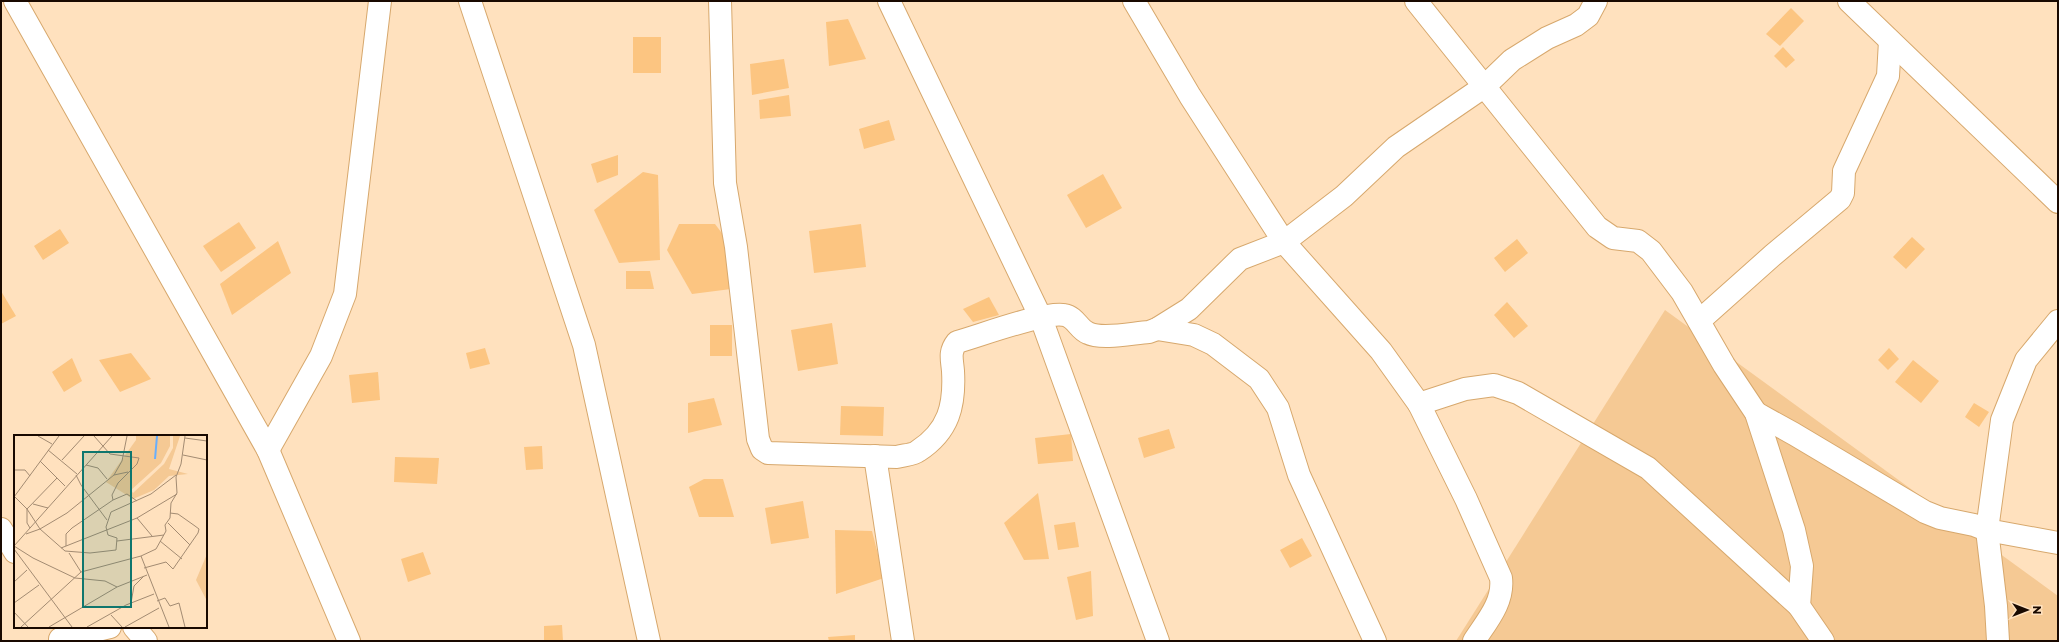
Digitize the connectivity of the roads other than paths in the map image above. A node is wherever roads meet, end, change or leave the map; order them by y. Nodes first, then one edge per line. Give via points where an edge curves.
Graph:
1 (15, 1) edge
2 (380, 1) edge
3 (470, 1) edge
4 (720, 1) edge
5 (889, 1) edge
6 (1134, 1) edge
7 (1416, 1) edge
8 (1596, 1) edge
9 (1849, 1) edge
10 (1890, 41) junction
11 (1485, 86) junction
12 (2058, 202) edge
13 (1284, 242) junction
14 (1041, 318) junction
15 (1699, 320) junction
16 (2058, 321) edge
17 (1157, 329) junction
18 (1419, 404) junction
19 (1756, 414) junction
20 (268, 450) junction
21 (875, 456) junction
22 (1, 529) edge
23 (1987, 530) junction
24 (2058, 543) edge
25 (14, 550) edge
26 (1799, 606) junction
27 (104, 628) edge
28 (135, 628) edge
29 (58, 636) edge
30 (146, 641) edge
31 (350, 641) edge
32 (649, 641) edge
33 (903, 641) edge
34 (1158, 641) edge
35 (1375, 641) edge
36 (1474, 641) edge
37 (1823, 641) edge
38 (1998, 641) edge

1 - 20 street
2 - 20 street via 345,294 321,356
3 - 32 street via 584,345
4 - 21 street via 725,183 736,247 758,439 762,449 768,453
5 - 14 street
6 - 13 street via 1190,96
7 - 11 street
8 - 11 street via 1588,16 1512,60
9 - 10 street
10 - 12 street
10 - 15 street via 1888,76 1844,171 1843,193 1840,199
11 - 13 street via 1396,147 1344,196
11 - 15 street via 1597,227 1613,238 1638,241 1651,251 1682,292
13 - 17 street via 1240,259 1189,309
13 - 18 street via 1381,351
14 - 17 street via 1063,314 1071,316 1086,333 1097,336 1149,332
14 - 21 street via 957,342 951,352 954,400 949,417 933,438 917,452 897,457
14 - 34 street
15 - 19 street
16 - 23 street via 2026,360 2002,420
17 - 35 street via 1194,335 1213,344 1259,380 1278,408 1299,475
18 - 26 street via 1465,389 1494,385 1518,392 1648,468
18 - 36 street via 1466,498 1501,578 1500,599
19 - 23 street via 1925,512
19 - 26 street via 1794,530 1802,566
20 - 31 street
21 - 33 street
22 - 25 street
23 - 24 street
23 - 38 street
26 - 37 street
27 - 29 street
28 - 30 street

